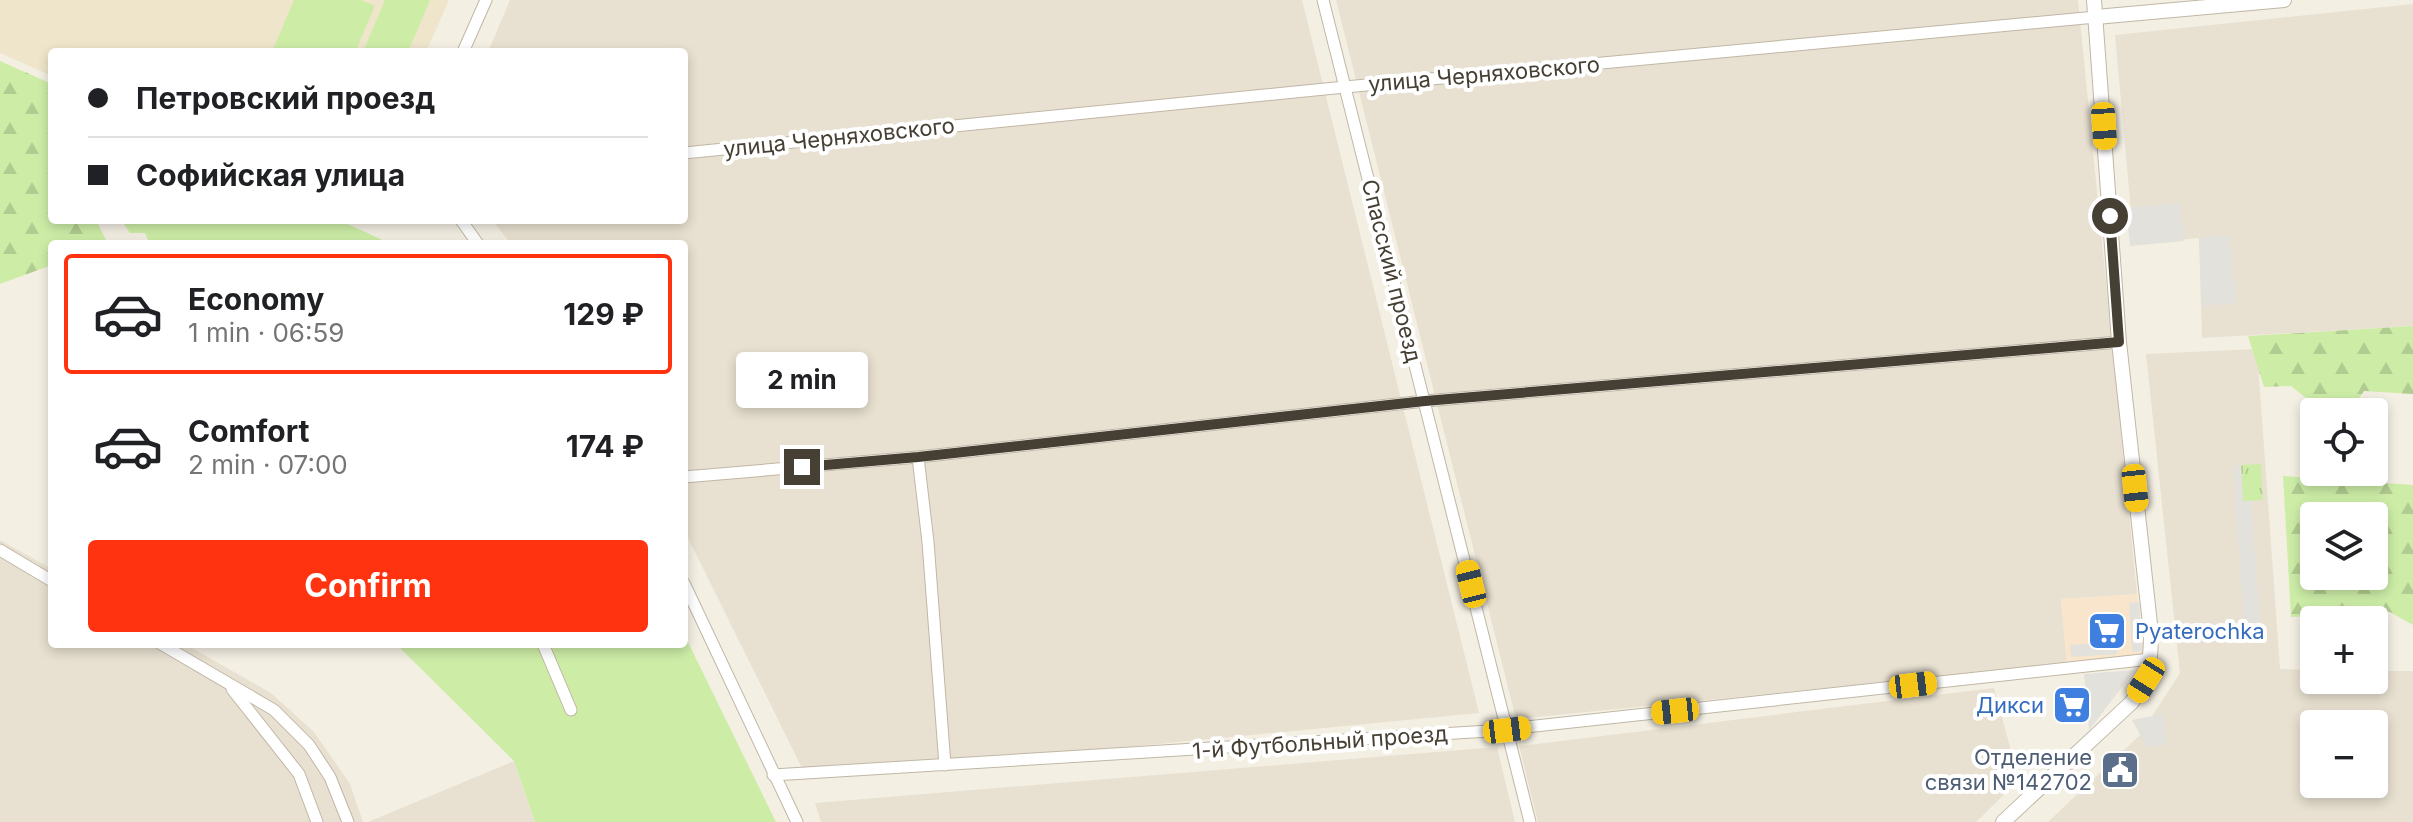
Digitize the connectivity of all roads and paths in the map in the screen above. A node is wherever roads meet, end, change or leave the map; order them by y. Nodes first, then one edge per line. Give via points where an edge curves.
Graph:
1 (486, 0) edge
2 (1323, 0) edge
3 (2094, 0) edge
4 (2284, 0) edge
5 (2096, 17) junction
6 (465, 48) edge
7 (1345, 87) junction
8 (688, 153) edge
9 (2119, 342) junction
10 (1425, 401) junction
11 (918, 457) junction
12 (688, 477) edge
13 (0, 550) edge
14 (48, 579) edge
15 (688, 592) edge
16 (168, 648) edge
17 (545, 648) edge
18 (2151, 659) junction
19 (227, 683) junction
20 (571, 710) dead end
21 (1507, 730) junction
22 (945, 765) junction
23 (773, 775) junction
24 (317, 822) edge
25 (348, 822) edge
26 (797, 822) edge
27 (1530, 822) edge
28 (2003, 822) edge

1 - 6 street
2 - 7 street, Спасский проезд
3 - 5 street
4 - 5 street, улица Черняховского
5 - 7 street, улица Черняховского
5 - 9 street
7 - 8 street, улица Черняховского
7 - 10 street, Спасский проезд
9 - 10 street
9 - 18 street
10 - 11 street
10 - 21 street, Спасский проезд
11 - 12 street
11 - 22 street
13 - 14 street
15 - 23 street
16 - 19 street
17 - 20 street
18 - 21 street, 1-й Футбольный проезд
18 - 28 street via 2132,702
19 - 24 street via 299,774
19 - 25 street via 274,710 309,745 330,777
21 - 22 street, 1-й Футбольный проезд
21 - 27 street, Спасский проезд
22 - 23 street, 1-й Футбольный проезд
23 - 26 street

